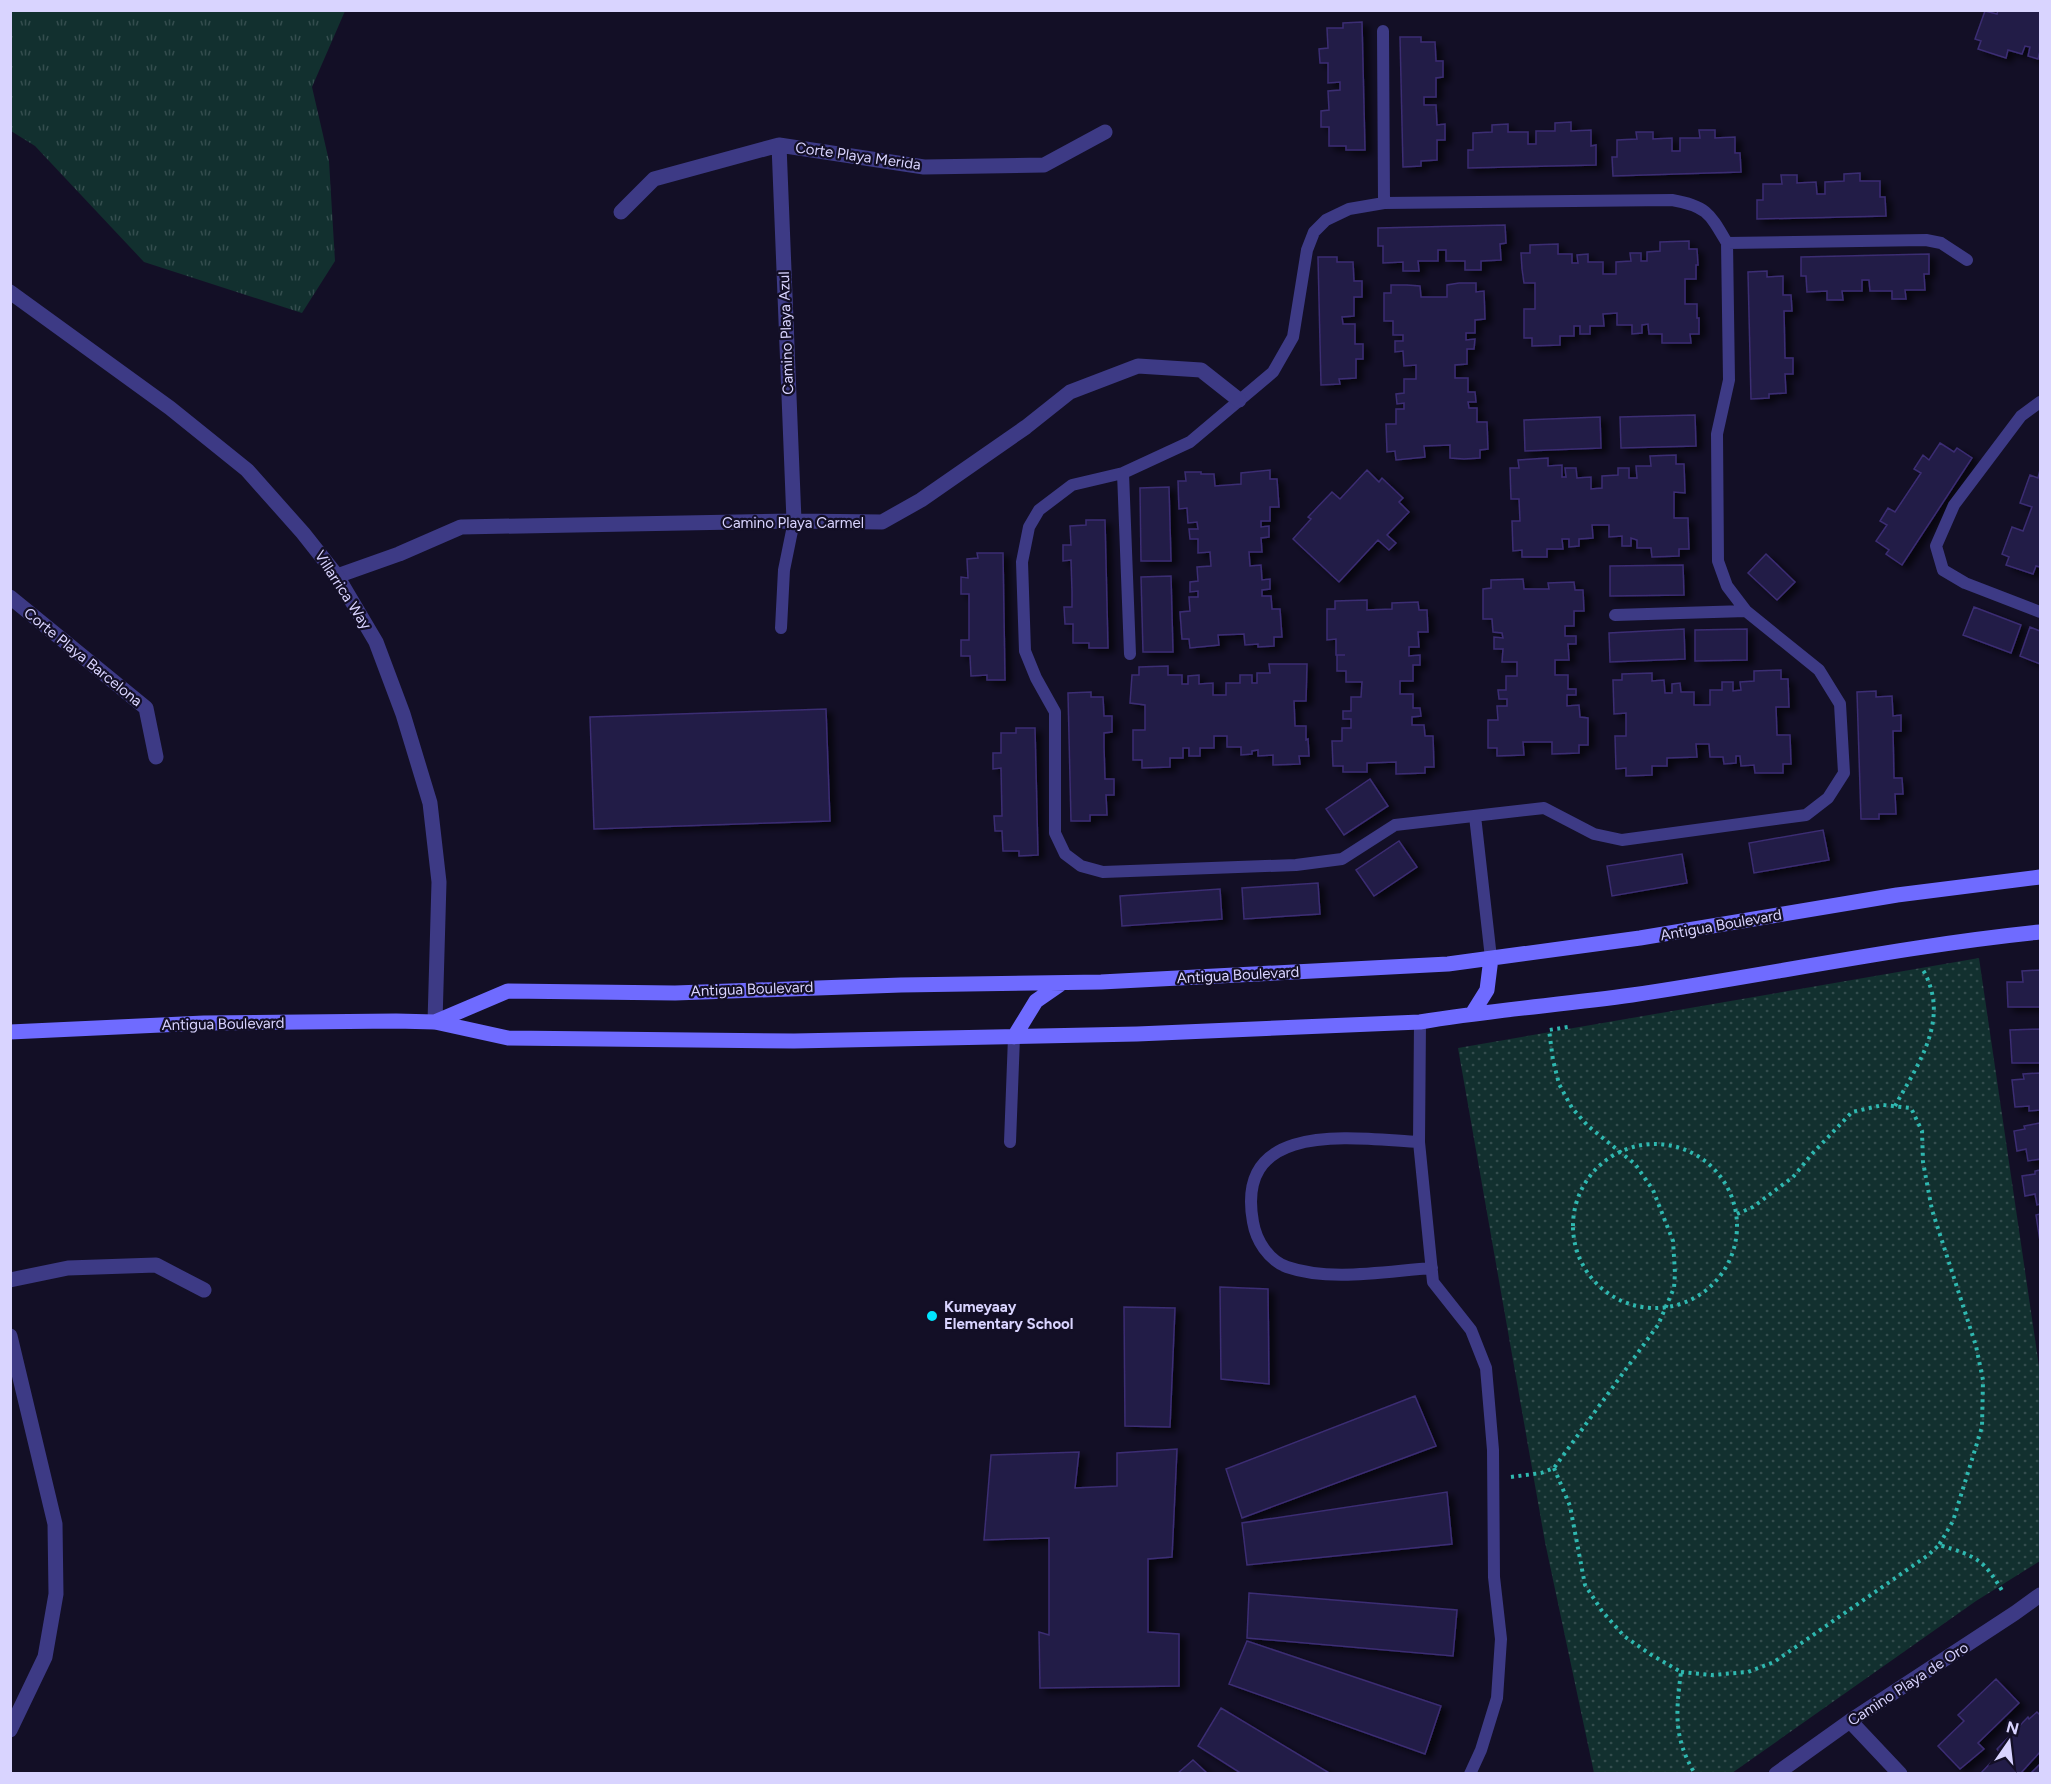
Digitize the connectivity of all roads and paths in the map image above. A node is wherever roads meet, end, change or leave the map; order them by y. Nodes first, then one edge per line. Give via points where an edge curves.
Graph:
1 (1383, 31) dead end
2 (1105, 132) dead end
3 (779, 145) junction
4 (1383, 203) junction
5 (621, 212) dead end
6 (1727, 243) junction
7 (1967, 260) dead end
8 (10, 291) edge
9 (1239, 400) junction
10 (2040, 402) edge
11 (1123, 473) junction
12 (794, 522) junction
13 (336, 576) junction
14 (11, 599) edge
15 (1746, 611) junction
16 (2040, 612) edge
17 (1615, 615) dead end
18 (781, 628) dead end
19 (1130, 654) dead end
20 (156, 757) dead end
21 (1475, 816) junction
22 (2040, 877) edge
23 (2040, 932) edge
24 (1491, 958) junction
25 (1912, 970) dead end
26 (1062, 983) junction
27 (1472, 1014) junction
28 (435, 1022) junction
29 (1420, 1022) junction
30 (1573, 1026) dead end
31 (10, 1032) edge
32 (1014, 1037) junction
33 (1895, 1106) junction
34 (1010, 1142) dead end
35 (1419, 1142) junction
36 (1618, 1153) junction
37 (1737, 1214) junction
38 (1432, 1268) junction
39 (10, 1280) edge
40 (204, 1290) dead end
41 (1664, 1308) junction
42 (10, 1336) edge
43 (1554, 1468) junction
44 (1493, 1480) junction
45 (1939, 1545) junction
46 (2040, 1595) edge
47 (2015, 1613) junction
48 (1681, 1672) junction
49 (1850, 1721) junction
50 (10, 1730) edge
51 (1470, 1773) edge
52 (1695, 1773) edge
53 (1776, 1773) edge
54 (1899, 1773) edge

1 - 4 lane
2 - 3 street, Corte Playa Merida via 1044,165 924,167
3 - 5 street, Corte Playa Merida via 654,179
3 - 12 street, Camino Playa Azul
4 - 6 lane via 1672,200 1692,203 1711,216
4 - 9 lane via 1349,209 1326,220 1314,232 1307,250 1293,337 1273,372
6 - 7 lane via 1926,240 1941,243
6 - 15 lane via 1729,380 1717,434 1718,561 1727,586
8 - 13 street, Villarrica Way via 170,408 247,470 303,532
9 - 11 lane via 1190,442
9 - 12 street, Camino Playa Carmel via 1201,370 1138,366 1070,392 921,500 882,522
10 - 16 lane via 2021,416 1954,505 1936,546 1943,570 1965,583
11 - 19 lane
11 - 21 lane via 1072,485 1040,510 1029,527 1022,562 1025,651 1055,712 1055,833 1065,854 1081,866 1103,873 1296,865 1342,859 1395,825
12 - 13 street, Camino Playa Carmel via 460,527
12 - 18 lane via 784,570
13 - 28 street, Villarrica Way via 376,642 430,803 439,882
14 - 20 street, Corte Playa Barcelona via 146,708
15 - 17 lane
15 - 21 lane via 1819,670 1840,704 1844,773 1828,798 1806,815 1623,840 1594,834 1544,808
21 - 24 lane
22 - 24 main road, Antigua Boulevard via 1897,895 1640,938
23 - 27 main road, Antigua Boulevard via 1872,954 1631,995
24 - 26 main road, Antigua Boulevard via 1448,964
24 - 27 main road via 1487,990
25 - 33 path via 1923,969 1928,981 1933,997 1932,1031
26 - 28 main road, Antigua Boulevard via 675,993 508,991
26 - 32 main road via 1036,1001
27 - 29 main road, Antigua Boulevard
28 - 31 main road, Antigua Boulevard via 204,1023
28 - 32 main road, Antigua Boulevard via 508,1038 794,1041
29 - 32 main road, Antigua Boulevard
29 - 35 lane
30 - 36 path via 1550,1030 1559,1084 1572,1108
32 - 34 lane
33 - 37 path via 1852,1112 1793,1178
33 - 45 path via 1911,1108 1922,1131 1932,1210 1976,1346 1983,1380 1982,1427 1953,1521
35 - 38 lane
35 - 38 lane via 1338,1138 1298,1142 1274,1152 1261,1166 1253,1188 1251,1212 1255,1233 1265,1252 1285,1266 1328,1275
36 - 37 path via 1645,1144 1670,1145 1695,1154 1715,1169 1730,1190
36 - 41 path via 1635,1164 1653,1190 1673,1241 1674,1288
36 - 41 path via 1604,1161 1581,1191 1574,1219 1576,1248 1594,1281 1609,1294 1626,1303
37 - 41 path via 1738,1236 1721,1277 1695,1298
38 - 44 lane via 1433,1282 1471,1330 1486,1368
39 - 40 street via 68,1268 156,1265
41 - 43 path via 1658,1325
42 - 50 street via 55,1524 56,1594 45,1657
43 - 44 path
43 - 48 path via 1570,1506 1585,1585 1624,1636
44 - 51 lane via 1494,1577 1501,1639 1497,1698 1482,1750
45 - 47 path via 1965,1553 1986,1566
45 - 48 path via 1774,1662 1748,1672
46 - 47 street, Camino Playa de Oro
47 - 49 street, Camino Playa de Oro
48 - 52 path via 1678,1738
49 - 53 street, Camino Playa de Oro
49 - 54 street

